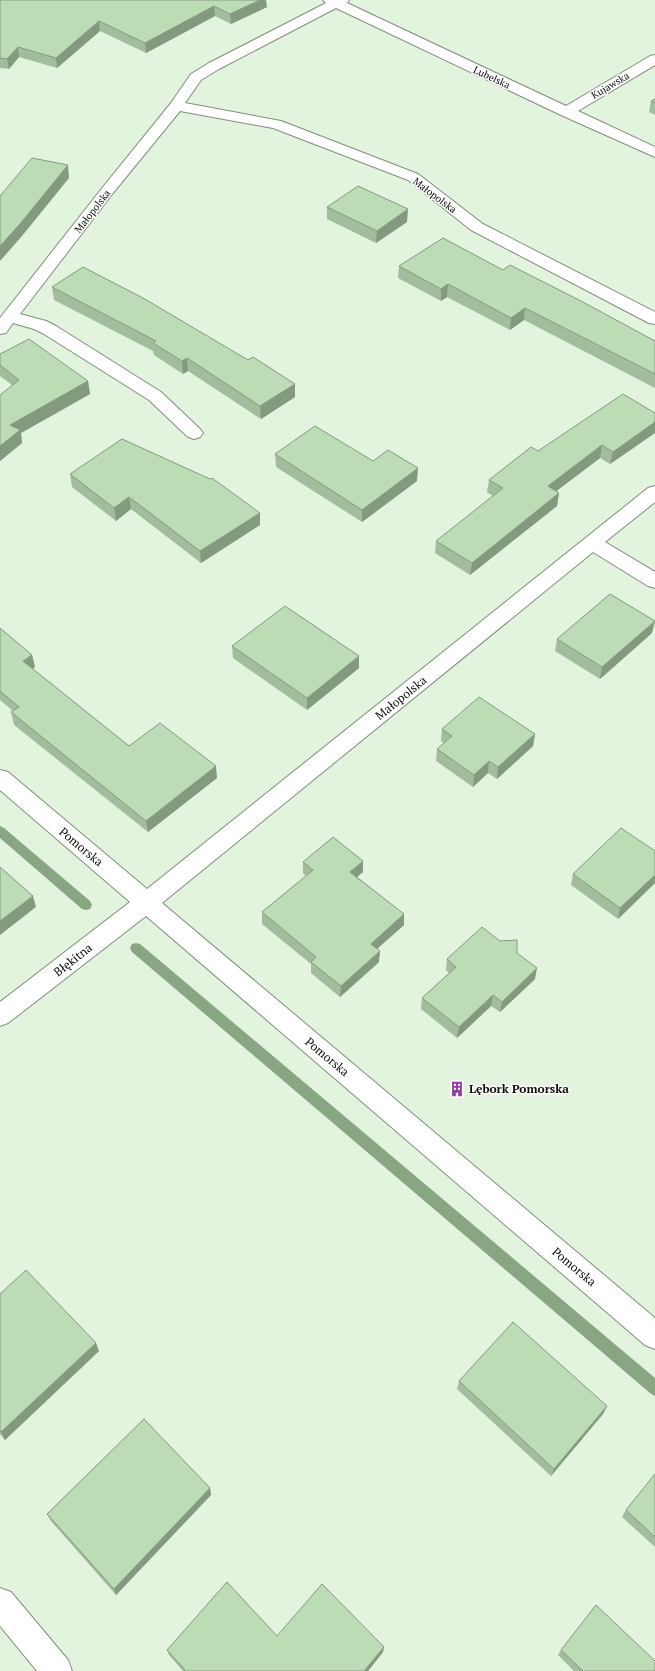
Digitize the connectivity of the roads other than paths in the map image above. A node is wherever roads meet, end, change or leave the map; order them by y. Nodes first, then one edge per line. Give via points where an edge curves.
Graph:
1 (336, 1) edge
2 (655, 59) edge
3 (176, 106) junction
4 (566, 112) junction
5 (655, 153) edge
6 (655, 318) edge
7 (5, 323) edge
8 (194, 433) dead end
9 (655, 492) edge
10 (592, 543) junction
11 (655, 581) edge
12 (0, 778) edge
13 (146, 903) junction
14 (0, 1016) edge
15 (655, 1336) edge
16 (0, 1603) edge
17 (57, 1671) edge

1 - 3 street, Małopolska via 214,66 196,78
1 - 4 street, Lubelska
2 - 4 street, Kujawska
3 - 6 street, Małopolska via 276,124 413,177 477,227
3 - 7 street, Małopolska
4 - 5 street, Lubelska
7 - 8 street, Małopolska via 40,325 63,338 155,396
9 - 10 street, Małopolska
10 - 11 street
10 - 13 street, Małopolska
12 - 13 street, Pomorska
13 - 14 street, Błękitna
13 - 15 street, Pomorska
16 - 17 street

